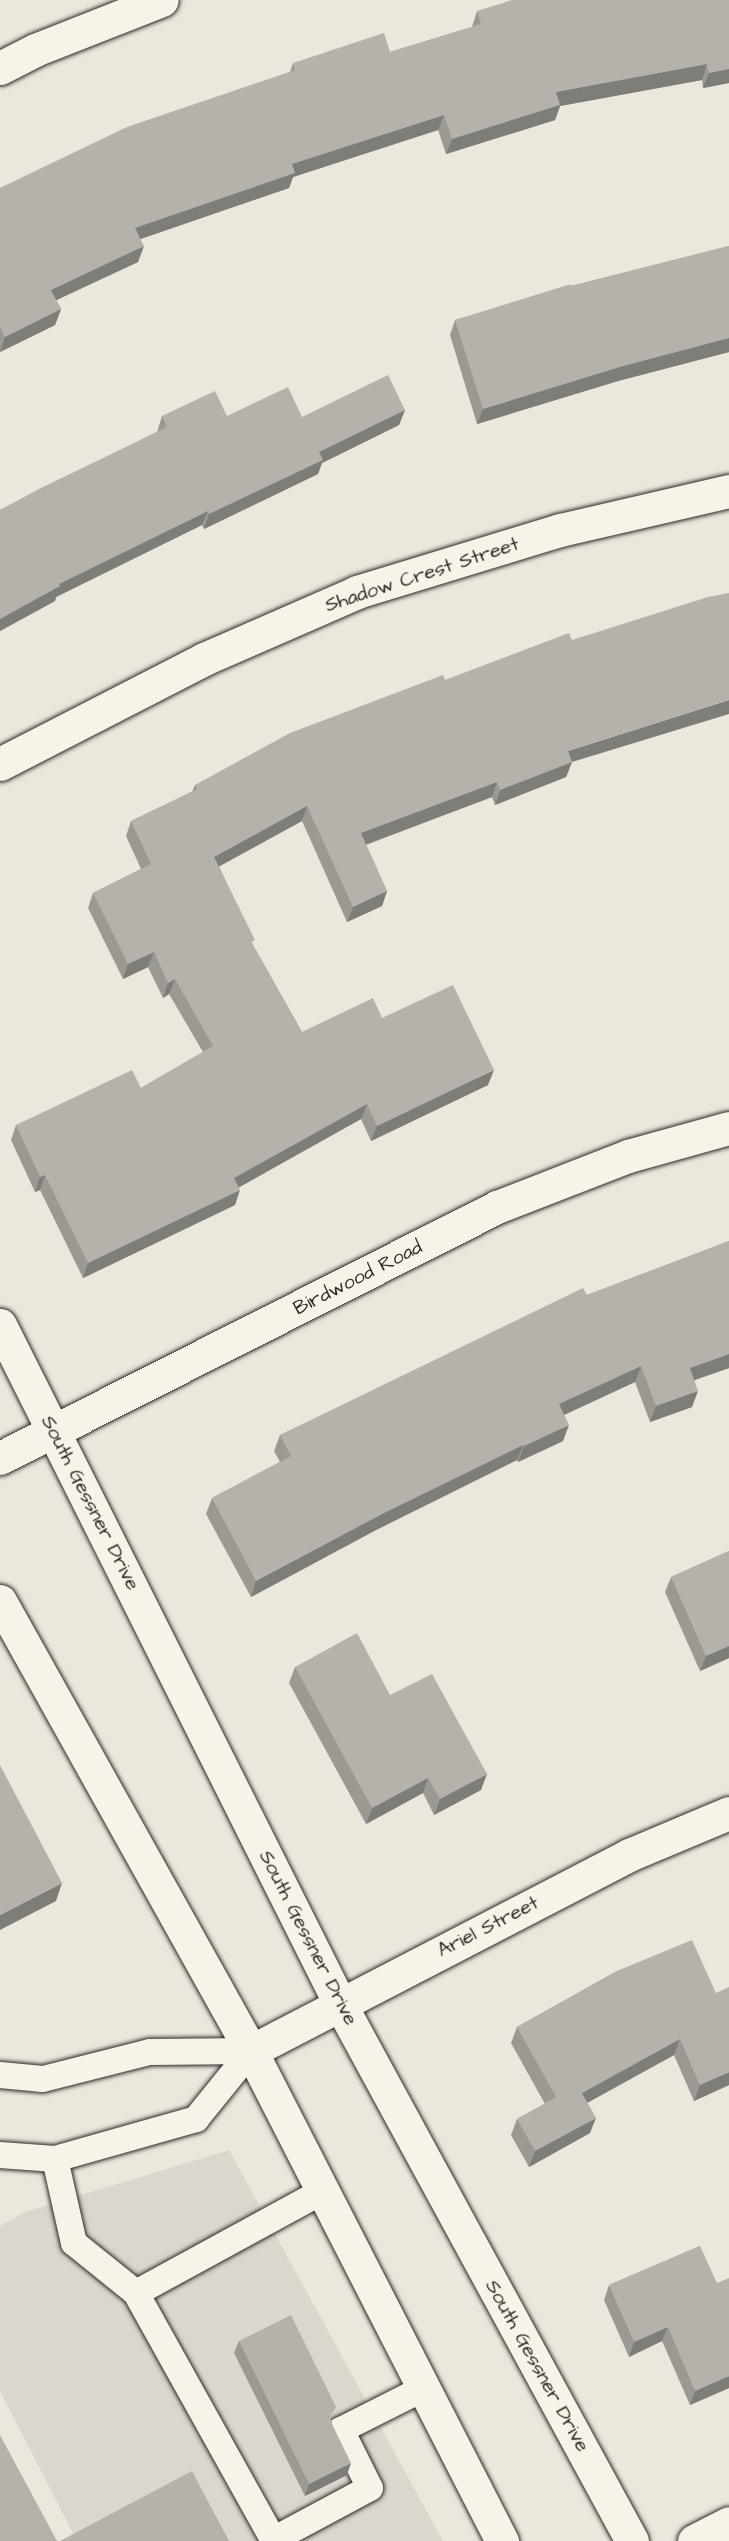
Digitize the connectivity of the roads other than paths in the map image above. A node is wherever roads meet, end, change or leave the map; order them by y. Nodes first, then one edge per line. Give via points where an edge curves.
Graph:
1 (162, 0) edge
2 (0, 68) edge
3 (729, 491) edge
4 (0, 764) edge
5 (729, 1128) edge
6 (0, 1325) edge
7 (55, 1431) junction
8 (0, 1458) edge
9 (0, 1600) edge
10 (729, 1813) edge
11 (340, 2004) junction
12 (251, 2051) junction
13 (0, 2075) edge
14 (0, 2155) edge
15 (55, 2159) junction
16 (322, 2191) junction
17 (136, 2293) junction
18 (424, 2388) junction
19 (729, 2523) edge
20 (273, 2540) edge
21 (502, 2541) edge
22 (632, 2541) edge
23 (694, 2541) edge

1 - 2 main road via 35,50
3 - 4 main road, Shadow Crest Street via 560,530 357,592 204,659
5 - 7 main road, Birdwood Road via 628,1156 497,1208
6 - 7 main road, South Gessner Drive
7 - 8 main road, Birdwood Road
7 - 11 main road, South Gessner Drive
9 - 12 main road
10 - 11 main road, Ariel Street via 629,1855
11 - 12 main road, Ariel Street
11 - 22 main road, South Gessner Drive
12 - 13 lane, Ariel Street via 150,2052 43,2079
12 - 15 lane, Ariel Street via 196,2119
12 - 16 main road
14 - 15 lane, Ariel Street
15 - 17 lane via 74,2243
16 - 17 lane
16 - 18 main road
17 - 20 lane
18 - 20 lane via 341,2430 370,2488
18 - 21 main road
19 - 23 main road

